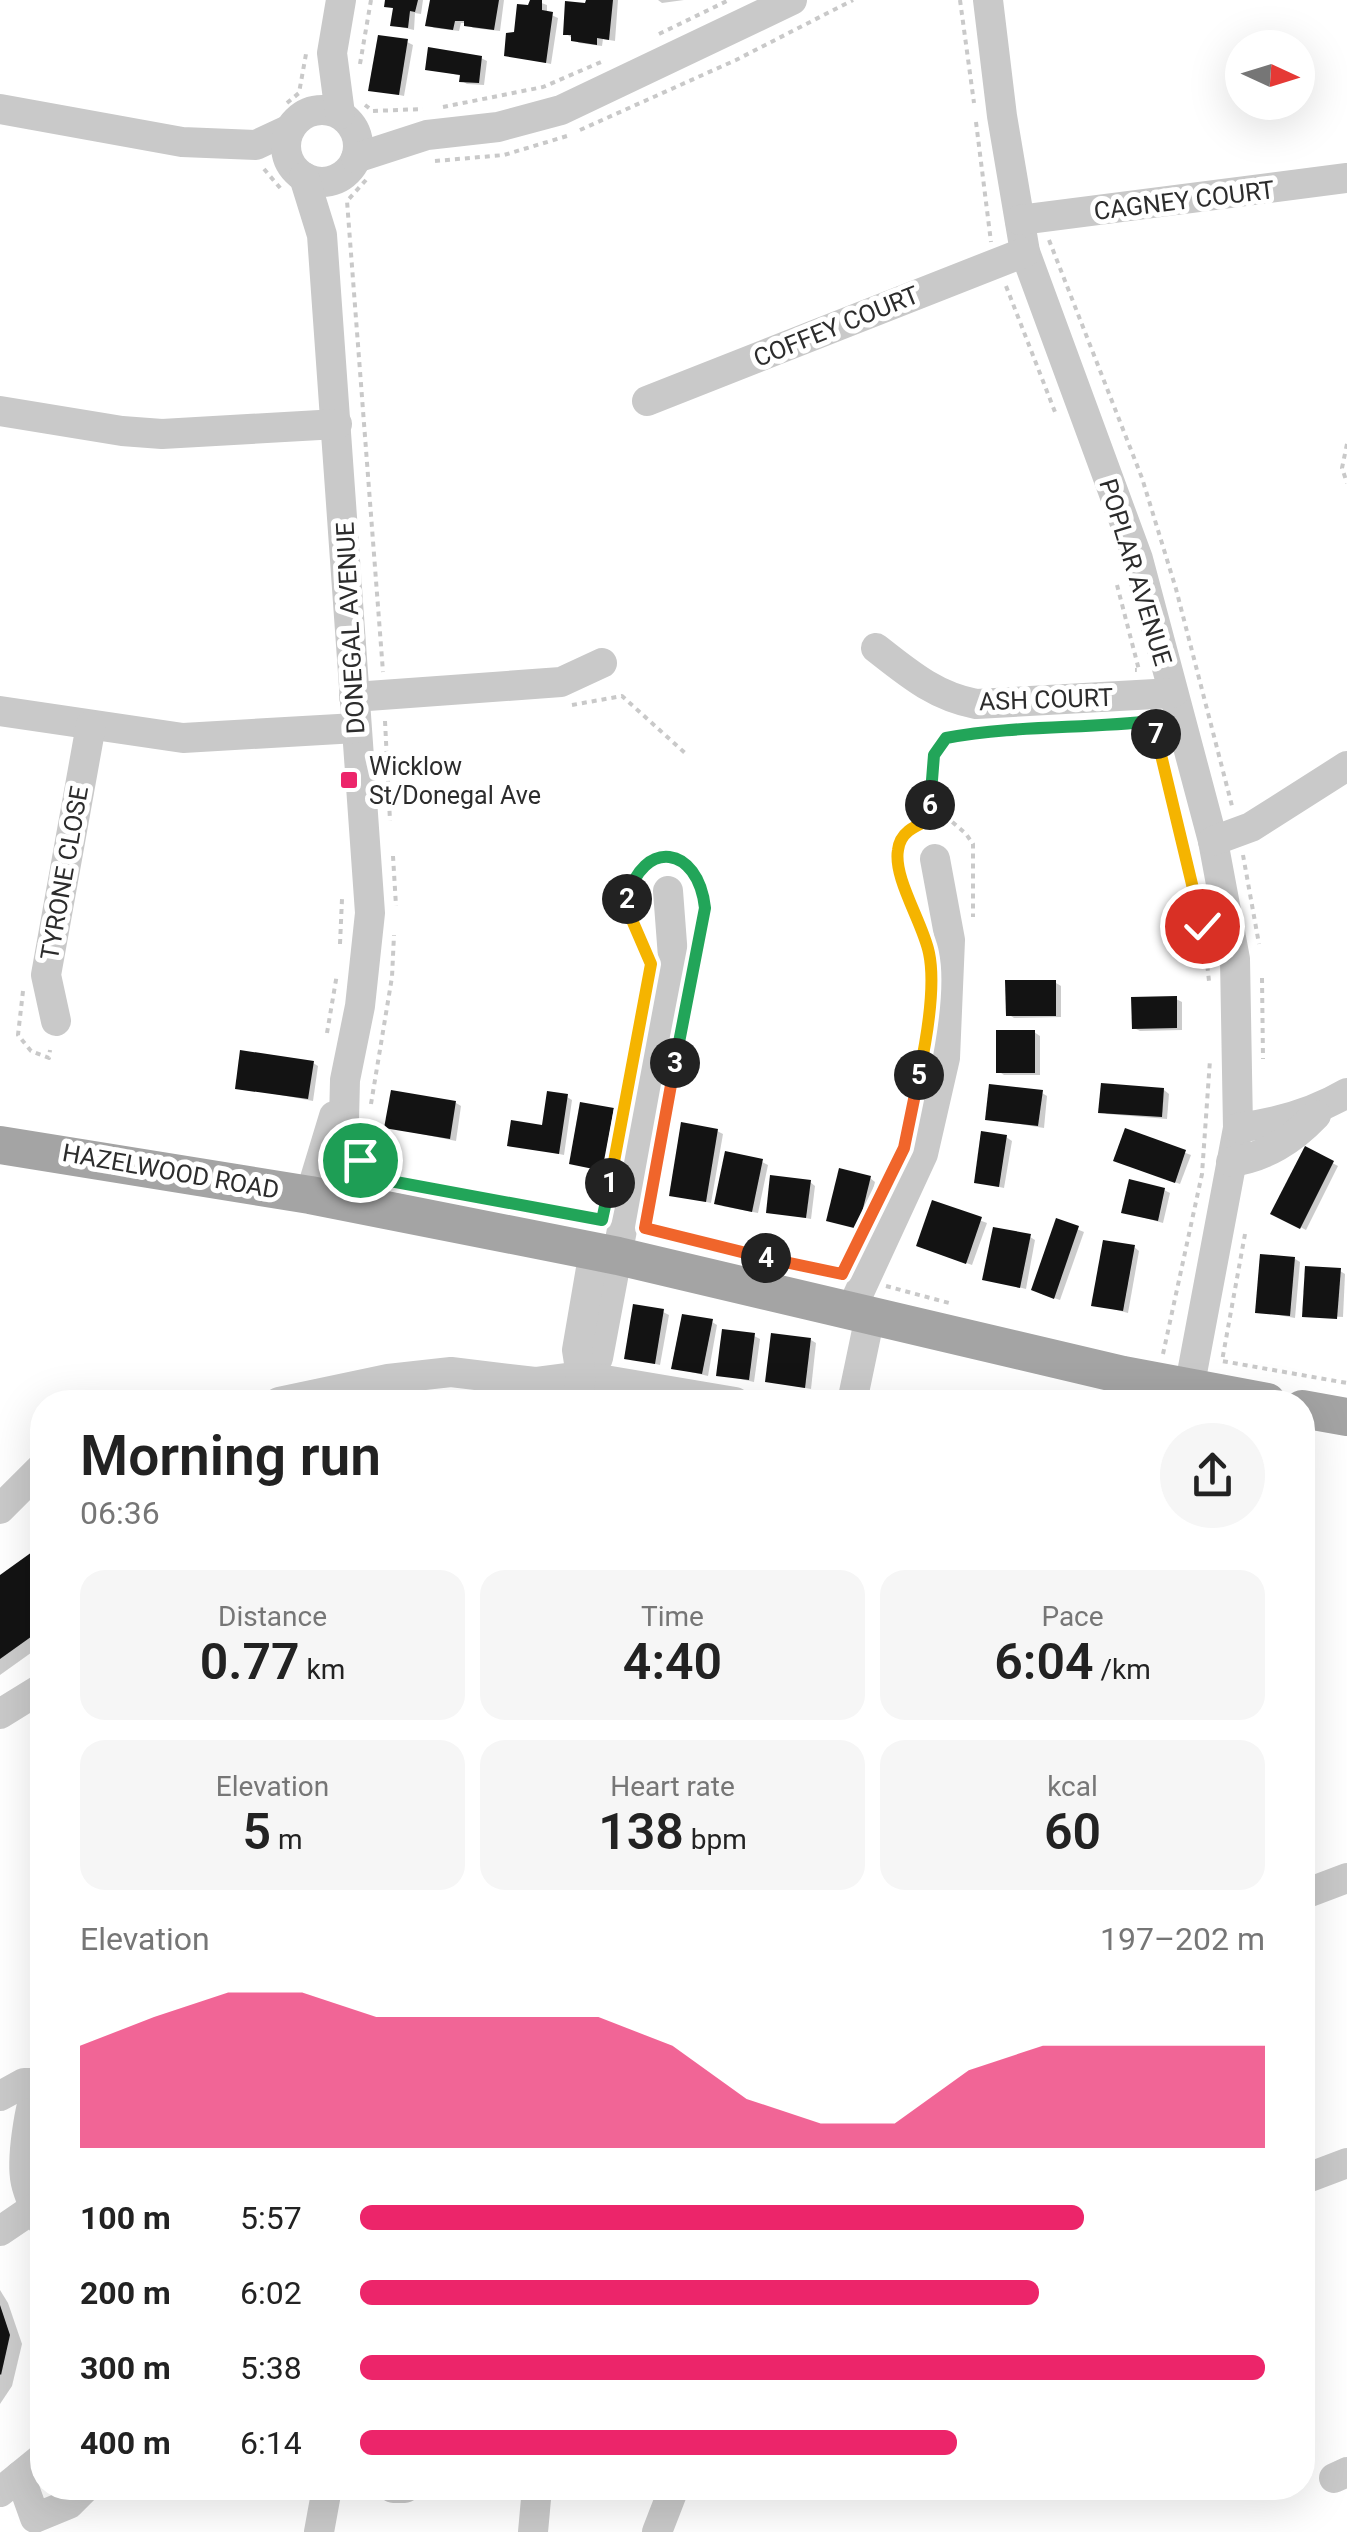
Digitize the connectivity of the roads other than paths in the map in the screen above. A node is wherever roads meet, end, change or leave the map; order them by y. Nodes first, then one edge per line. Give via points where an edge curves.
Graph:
1 (341, 0) edge
2 (792, 0) edge
3 (988, 0) edge
4 (333, 52) junction
5 (0, 109) edge
6 (350, 112) junction
7 (295, 115) junction
8 (427, 135) junction
9 (356, 158) junction
10 (296, 174) junction
11 (1347, 178) edge
12 (1020, 220) junction
13 (1038, 249) junction
14 (647, 400) dead end
15 (0, 410) edge
16 (337, 424) junction
17 (876, 648) dead end
18 (602, 662) dead end
19 (1173, 693) junction
20 (354, 697) junction
21 (0, 710) edge
22 (90, 725) junction
23 (356, 728) junction
24 (1347, 766) edge
25 (1214, 841) junction
26 (935, 859) dead end
27 (668, 890) dead end
28 (56, 1021) dead end
29 (1336, 1099) edge
30 (1238, 1128) junction
31 (0, 1145) edge
32 (1231, 1162) junction
33 (326, 1198) junction
34 (606, 1254) junction
35 (868, 1301) junction
36 (1130, 1376) edge
37 (579, 1389) edge
38 (1190, 1389) junction
39 (334, 1390) edge
40 (854, 1390) edge
41 (872, 1390) edge
42 (1196, 1390) edge
43 (1315, 1411) edge
44 (1347, 1417) edge
45 (30, 1479) edge
46 (0, 1509) edge
47 (30, 1695) edge
48 (0, 1714) edge
49 (1347, 1878) edge
50 (1315, 1890) edge
51 (30, 2082) edge
52 (0, 2096) edge
53 (30, 2120) edge
54 (1347, 2163) edge
55 (1315, 2175) edge
56 (30, 2192) edge
57 (30, 2218) edge
58 (0, 2231) edge
59 (21, 2476) edge
60 (73, 2500) edge
61 (325, 2500) edge
62 (536, 2500) edge
63 (660, 2500) edge
64 (669, 2500) edge
65 (34, 2525) edge
66 (319, 2532) edge
67 (533, 2532) edge
68 (656, 2532) edge

1 - 4 street
2 - 8 street via 562,110 498,127
3 - 12 street, POPLAR AVENUE
4 - 6 street
4 - 7 street
5 - 10 street via 182,142
6 - 7 street
6 - 8 street via 385,132
6 - 9 street
7 - 10 street via 286,140
8 - 9 street
9 - 10 street via 343,175
10 - 16 street, DONEGAL AVENUE via 322,235
11 - 12 street, CAGNEY COURT
12 - 13 street, POPLAR AVENUE
13 - 14 street, COFFEY COURT
13 - 19 street, POPLAR AVENUE via 1138,559
15 - 16 street via 162,434
16 - 20 street, DONEGAL AVENUE
17 - 19 street, ASH COURT via 934,691 976,704
18 - 20 street via 561,682
19 - 25 street, POPLAR AVENUE
20 - 23 street, DONEGAL AVENUE
21 - 22 street
22 - 23 street via 210,738
22 - 28 street, TYRONE CLOSE via 46,976
23 - 33 street, DONEGAL AVENUE via 370,913
24 - 25 street via 1250,827
25 - 30 street, POPLAR AVENUE via 1235,959
26 - 35 street via 950,940 944,1058 923,1154
27 - 34 street via 673,957
29 - 30 street
29 - 32 street via 1277,1147
30 - 32 street, POPLAR AVENUE
31 - 33 main road, HAZELWOOD ROAD
32 - 38 street, POPLAR AVENUE
33 - 34 main road, HAZELWOOD ROAD
34 - 35 main road, HAZELWOOD ROAD
34 - 37 street via 577,1350
35 - 36 main road
35 - 40 street
35 - 41 street
36 - 38 main road
37 - 39 street via 451,1372
38 - 42 main road
43 - 44 main road
45 - 46 street
47 - 48 street
49 - 50 street
51 - 52 street
53 - 56 street
54 - 55 street
57 - 58 street
59 - 65 street
60 - 65 street
61 - 66 street
62 - 67 street
63 - 68 street
64 - 68 street

